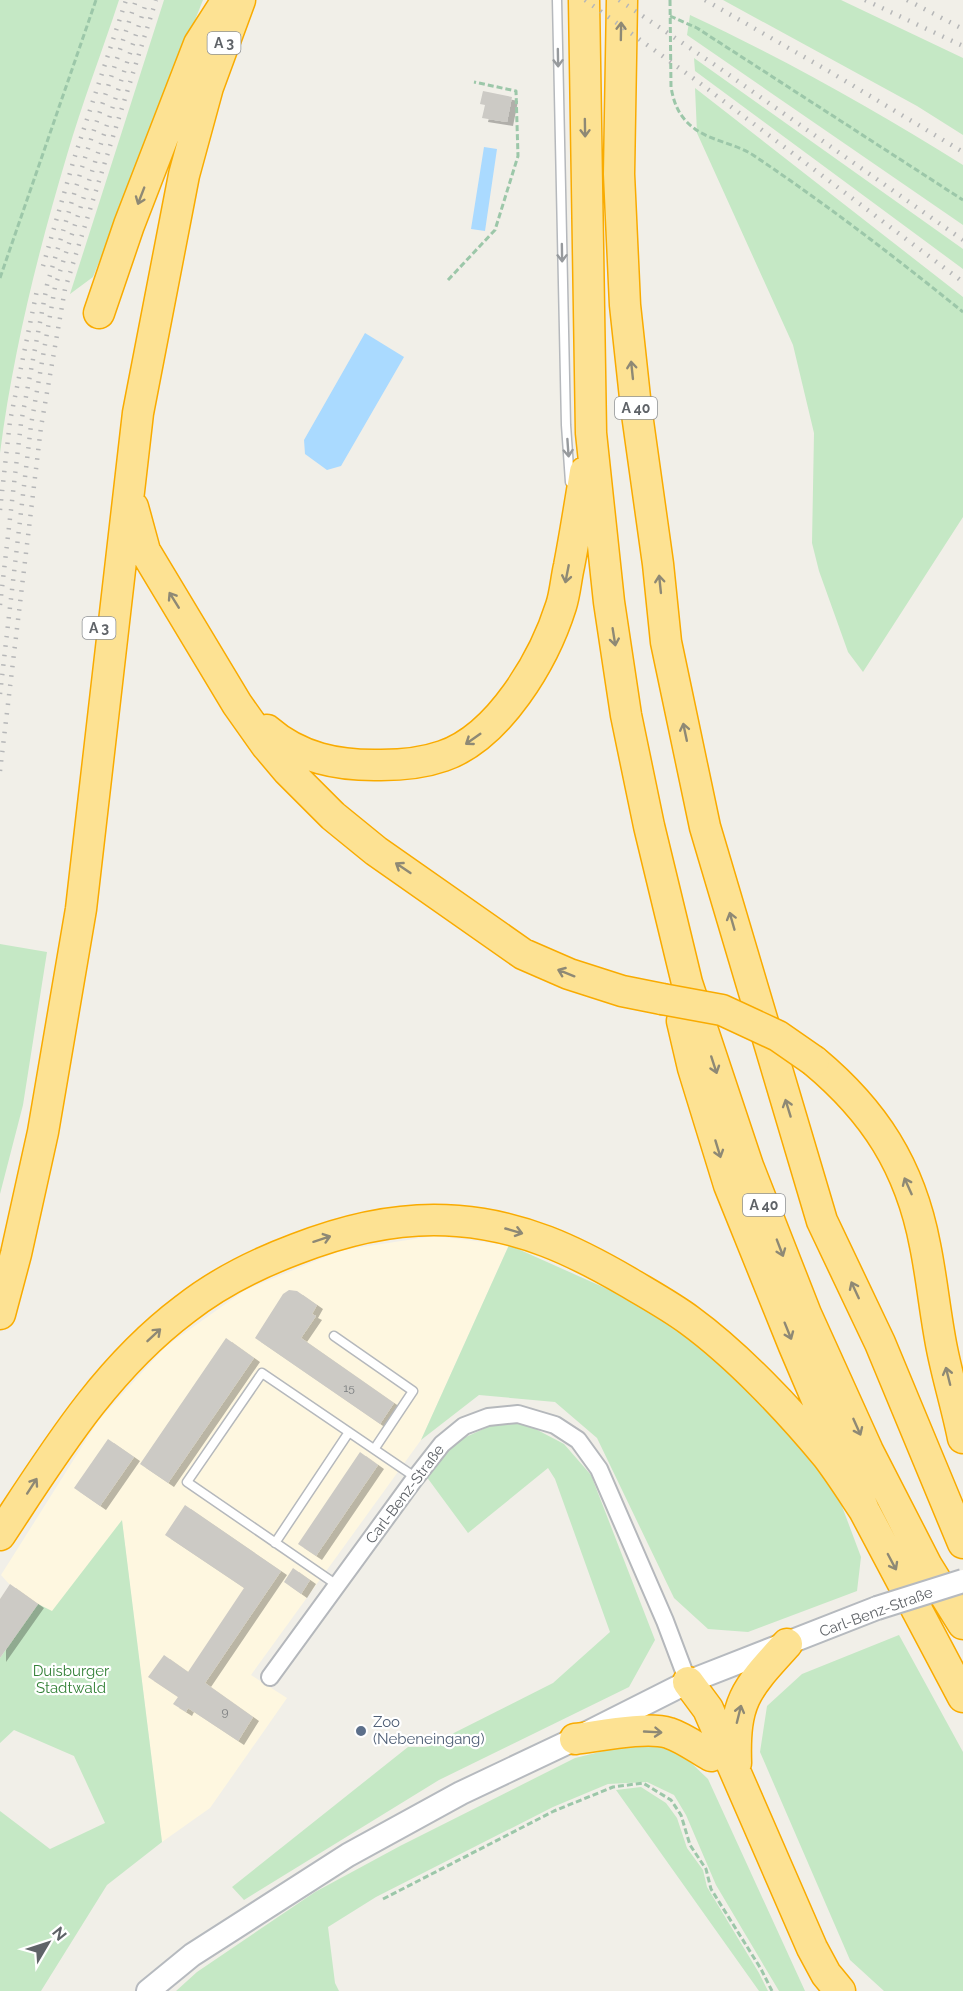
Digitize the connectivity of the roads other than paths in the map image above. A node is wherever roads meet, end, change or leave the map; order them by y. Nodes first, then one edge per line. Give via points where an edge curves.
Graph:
1 (557, 0) edge
2 (584, 0) edge
3 (622, 0) edge
4 (229, 2) edge
5 (99, 313) dead end
6 (591, 433) junction
7 (129, 493) junction
8 (574, 537) junction
9 (293, 762) junction
10 (649, 826) junction
11 (0, 1255) edge
12 (0, 1314) edge
13 (334, 1336) dead end
14 (880, 1343) junction
15 (350, 1432) junction
16 (963, 1438) edge
17 (375, 1448) junction
18 (415, 1477) junction
19 (963, 1488) edge
20 (864, 1510) junction
21 (0, 1535) edge
22 (275, 1543) junction
23 (963, 1543) edge
24 (963, 1581) edge
25 (337, 1585) junction
26 (963, 1624) edge
27 (787, 1644) junction
28 (270, 1677) dead end
29 (688, 1682) junction
30 (961, 1694) edge
31 (575, 1740) junction
32 (711, 1756) junction
33 (736, 1772) junction
34 (148, 1991) edge
35 (820, 1991) edge
36 (840, 1991) edge

1 -> 8 lane via 566,425
2 -> 6 highway, A 40
14 -> 3 highway, A 40 via 822,1221 705,827 666,642 625,305 619,174
4 -> 5 highway via 199,44
4 - 7 highway, A 3 via 184,175 140,401
4 - 11 highway, A 3 via 171,168 143,280 122,400 66,911 30,1130
6 - 8 highway
6 -> 10 highway, A 40 via 609,602 626,715
9 -> 7 highway via 251,725 145,551
7 - 12 highway, A 3 via 81,909 44,1132
8 -> 9 highway via 561,606 537,662 512,698 473,741 444,756 394,765
16 -> 9 highway, bridge via 941,1348 914,1198 896,1157 842,1084 778,1036 722,1011 622,996 523,954 376,851 333,816
10 -> 20 highway via 654,896 693,1068 719,1154 789,1335
10 -> 26 highway, A 40 via 687,983 748,1166 806,1314 868,1451 927,1566
13 - 17 lane via 413,1391
14 - 19 highway
14 - 23 highway, A 40
15 - 17 lane
15 - 22 lane
15 - 22 lane via 262,1373 187,1482
17 - 18 lane
18 - 25 street, Carl-Benz-Straße
18 - 29 street, Carl-Benz-Straße via 441,1444 464,1426 488,1417 518,1414 555,1425 578,1440 599,1469
21 -> 20 highway via 93,1399 127,1361 185,1309 242,1272 306,1244 370,1226 431,1220 502,1227 558,1245 689,1319 799,1423
20 -> 30 highway
22 - 25 lane
24 - 27 main road, Carl-Benz-Straße, bridge via 878,1608
25 - 28 street, Carl-Benz-Straße
27 - 29 main road, Carl-Benz-Straße
33 -> 27 highway via 735,1738 742,1702 754,1680
29 - 31 main road, Carl-Benz-Straße
29 - 32 highway via 694,1715
29 - 33 highway via 708,1709
31 -> 32 highway via 652,1730 687,1741
31 - 34 main road, Carl-Benz-Straße via 461,1793 348,1855 192,1955
32 - 35 highway via 804,1967
33 - 36 highway via 812,1948

